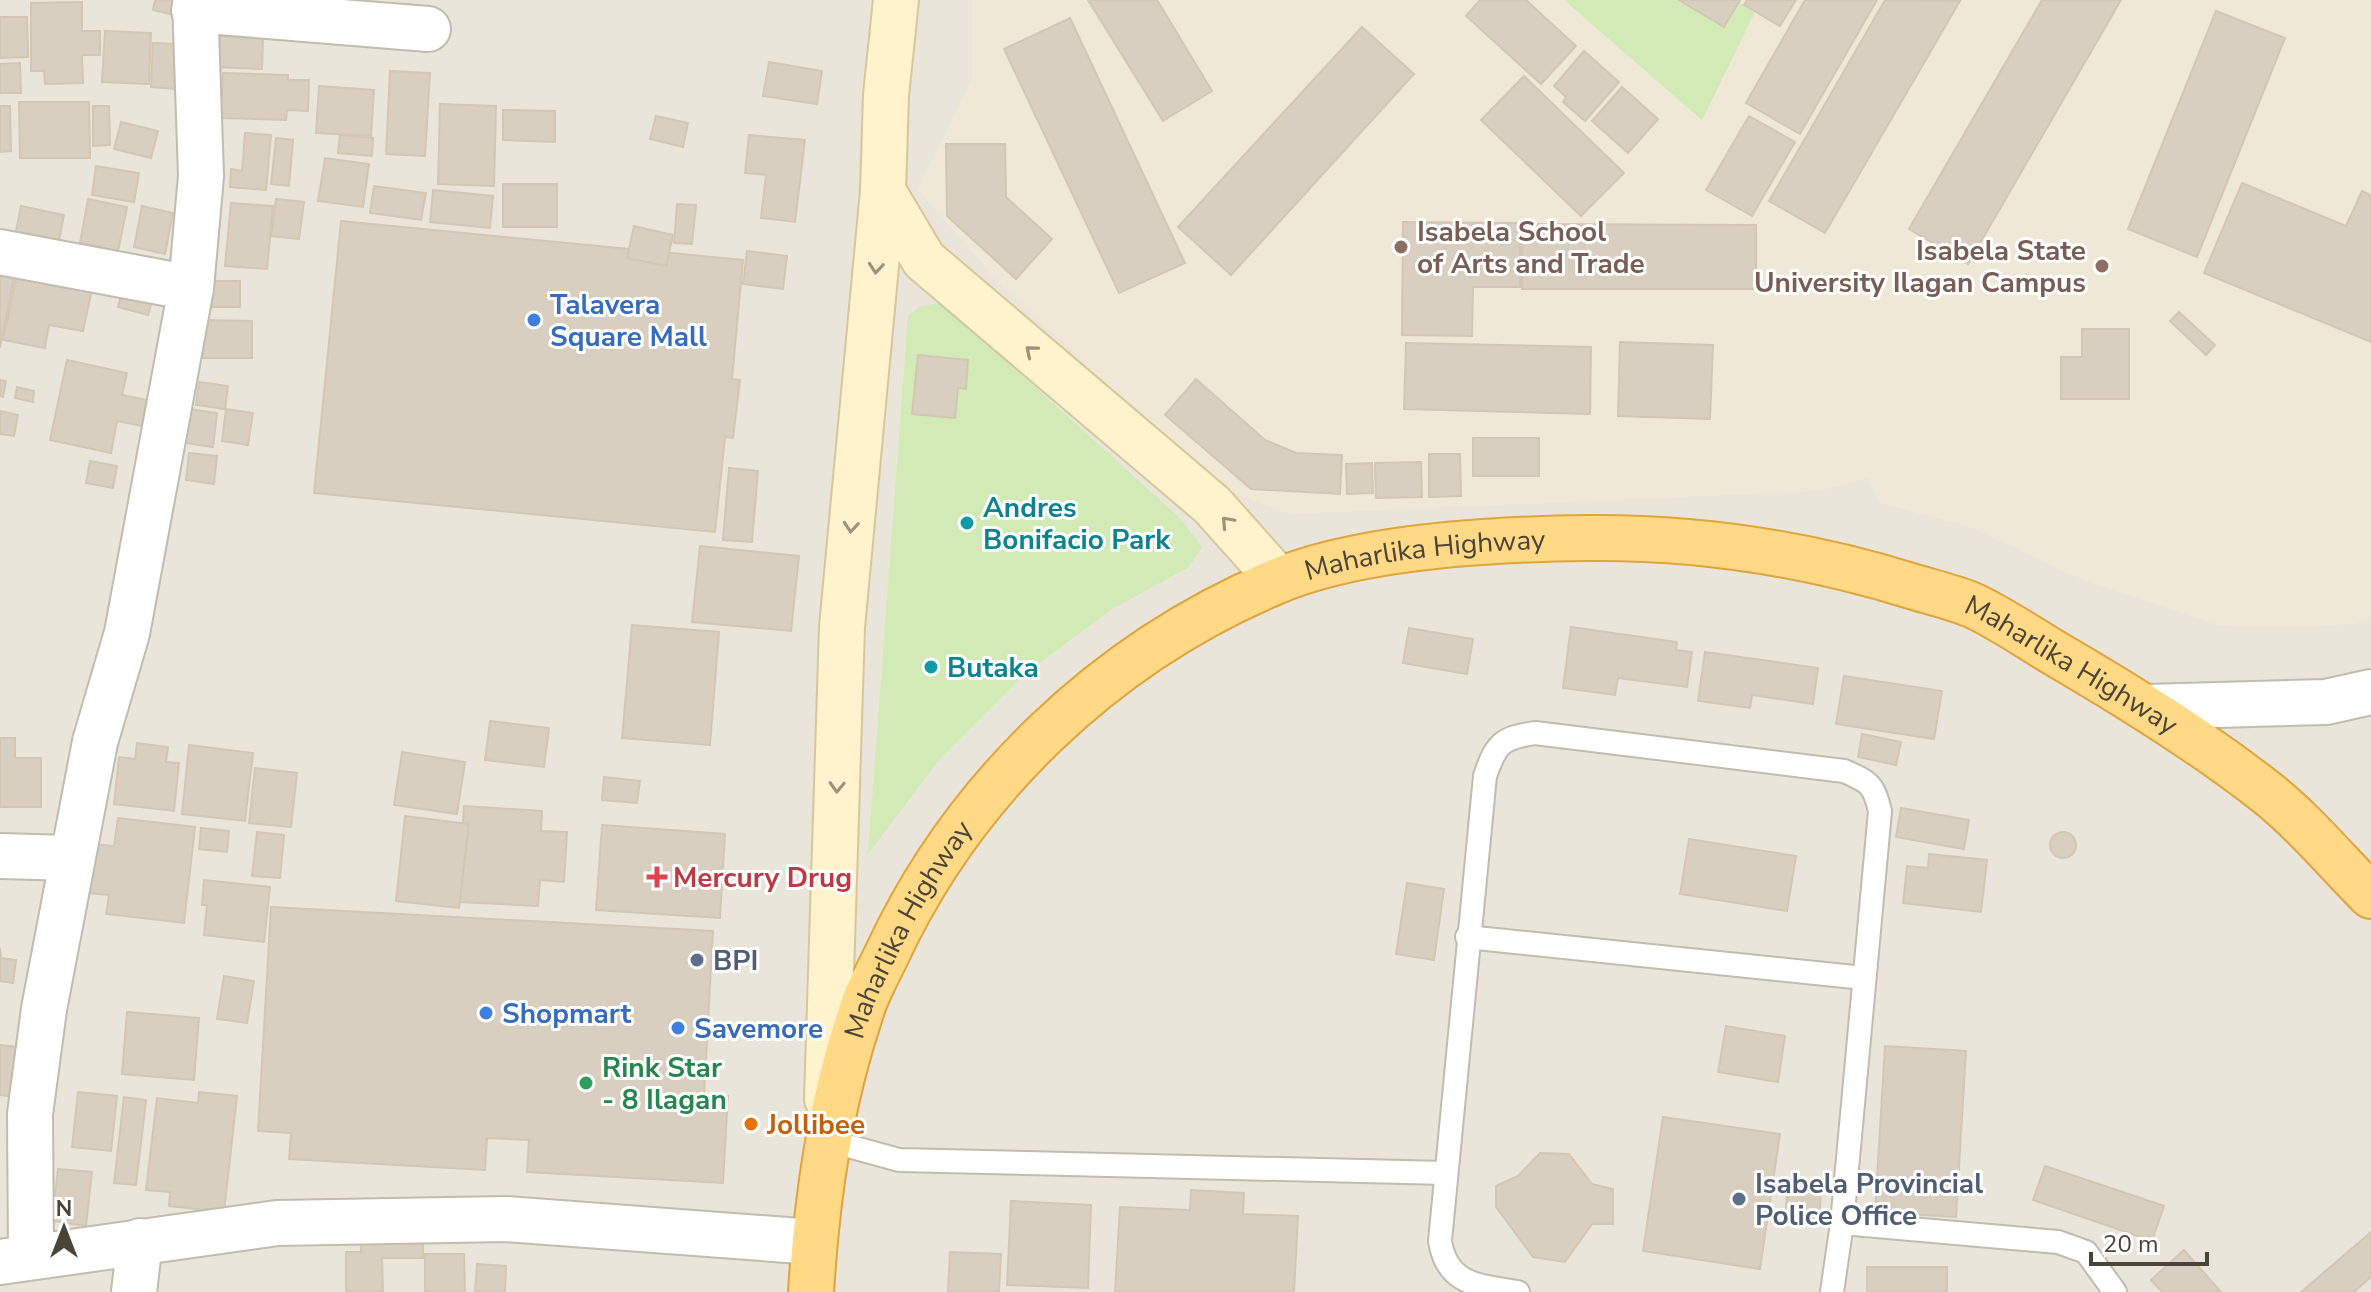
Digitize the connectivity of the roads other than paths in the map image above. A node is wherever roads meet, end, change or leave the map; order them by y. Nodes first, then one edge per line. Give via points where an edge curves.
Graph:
1 (896, 0) edge
2 (195, 5) edge
3 (428, 29) dead end
4 (883, 191) junction
5 (0, 252) edge
6 (191, 288) junction
7 (1279, 580) junction
8 (2371, 692) edge
9 (2146, 707) junction
10 (0, 856) edge
11 (70, 858) junction
12 (2371, 896) edge
13 (1467, 937) junction
14 (1864, 978) junction
15 (826, 1140) junction
16 (1445, 1173) junction
17 (1842, 1223) junction
18 (140, 1241) junction
19 (814, 1242) junction
20 (16, 1259) edge
21 (134, 1292) edge
22 (811, 1292) edge
23 (1518, 1292) edge
24 (1832, 1292) edge
25 (2115, 1292) edge

1 - 4 main road
2 - 3 street
2 - 6 street via 201,176
7 -> 4 main road via 1212,505 924,260
4 -> 15 main road via 842,627
5 - 6 street
6 - 11 street via 127,633 95,742
7 - 9 highway, Maharlika Highway via 1404,551 1490,542 1667,538 1762,549 1851,567 1971,605
7 - 15 highway, Maharlika Highway via 1199,620 1105,684 1008,769 954,835 900,925 862,1008
8 - 9 street via 2326,702
9 - 12 highway, Maharlika Highway via 2270,795
10 - 11 street
11 - 20 street via 30,1114
13 - 14 lane
13 - 14 lane via 1485,776 1494,751 1510,736 1535,733 1844,771 1865,780 1875,790 1880,811
13 - 16 lane
14 - 17 lane
15 - 16 lane via 899,1160
15 - 19 highway, Maharlika Highway
16 - 23 lane via 1443,1260 1475,1285
17 - 24 lane
17 - 25 lane via 2058,1242 2086,1252
18 - 19 street via 277,1223 506,1219
18 - 20 street
18 - 21 street
19 - 22 highway, Maharlika Highway

